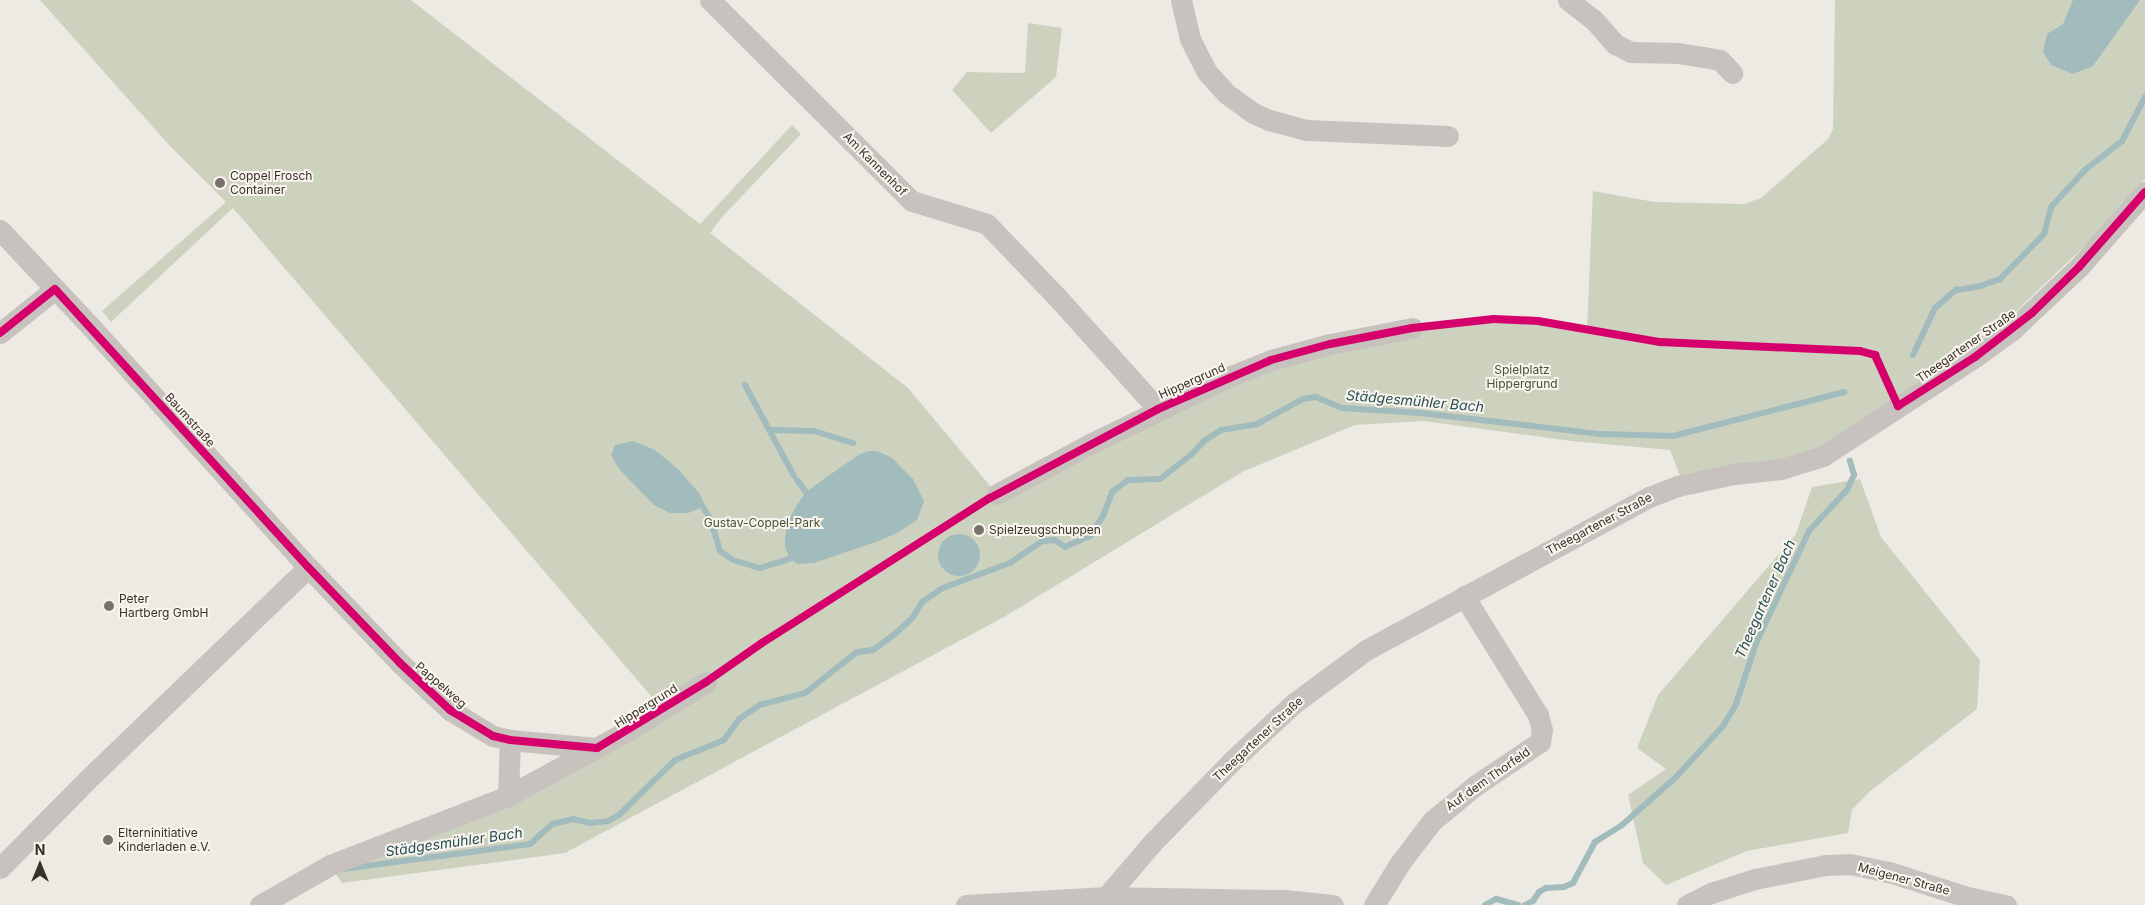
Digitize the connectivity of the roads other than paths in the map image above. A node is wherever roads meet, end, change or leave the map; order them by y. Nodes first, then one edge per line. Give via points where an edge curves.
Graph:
1 (1181, 0) edge
2 (1568, 0) edge
3 (720, 3) edge
4 (1732, 73) dead end
5 (1448, 136) dead end
6 (2145, 192) edge
7 (0, 230) edge
8 (55, 289) junction
9 (1412, 328) dead end
10 (0, 333) edge
11 (1158, 409) junction
12 (997, 494) dead end
13 (308, 567) junction
14 (1464, 596) junction
15 (706, 682) dead end
16 (510, 740) junction
17 (597, 748) junction
18 (508, 796) junction
19 (0, 868) edge
20 (1102, 901) edge
21 (260, 905) edge
22 (966, 905) edge
23 (1333, 905) edge
24 (1374, 905) edge
25 (1687, 905) edge
26 (2006, 905) edge

1 - 5 street via 1190,39 1206,71 1227,94 1253,113 1307,130
2 - 4 street via 1594,20 1610,40 1631,52 1678,53 1720,60
3 - 11 street, Am Kannenhof via 912,201 987,224 1058,297
6 - 14 street, Theegartener Straße via 2079,267 2012,330 1823,456 1781,469 1734,474 1649,496
7 - 8 street, Baumstraße
8 - 10 street
8 - 13 street, Baumstraße
9 - 11 street, Hippergrund via 1330,344 1271,360
11 - 12 street, Hippergrund
13 - 16 street, Pappelweg via 450,710 493,736
13 - 19 street
14 - 20 street, Theegartener Straße via 1366,650 1293,704 1153,842
14 - 24 street, Auf dem Thorfeld via 1538,715 1542,730 1540,742 1476,785 1432,821
15 - 17 street, Hippergrund
16 - 17 street, Pappelweg
16 - 18 street
17 - 18 street, Hippergrund
18 - 21 street, Hippergrund via 330,865
20 - 22 street
20 - 23 street via 1284,900
25 - 26 street, Meigener Straße via 1711,893 1756,879 1826,865 1850,864

